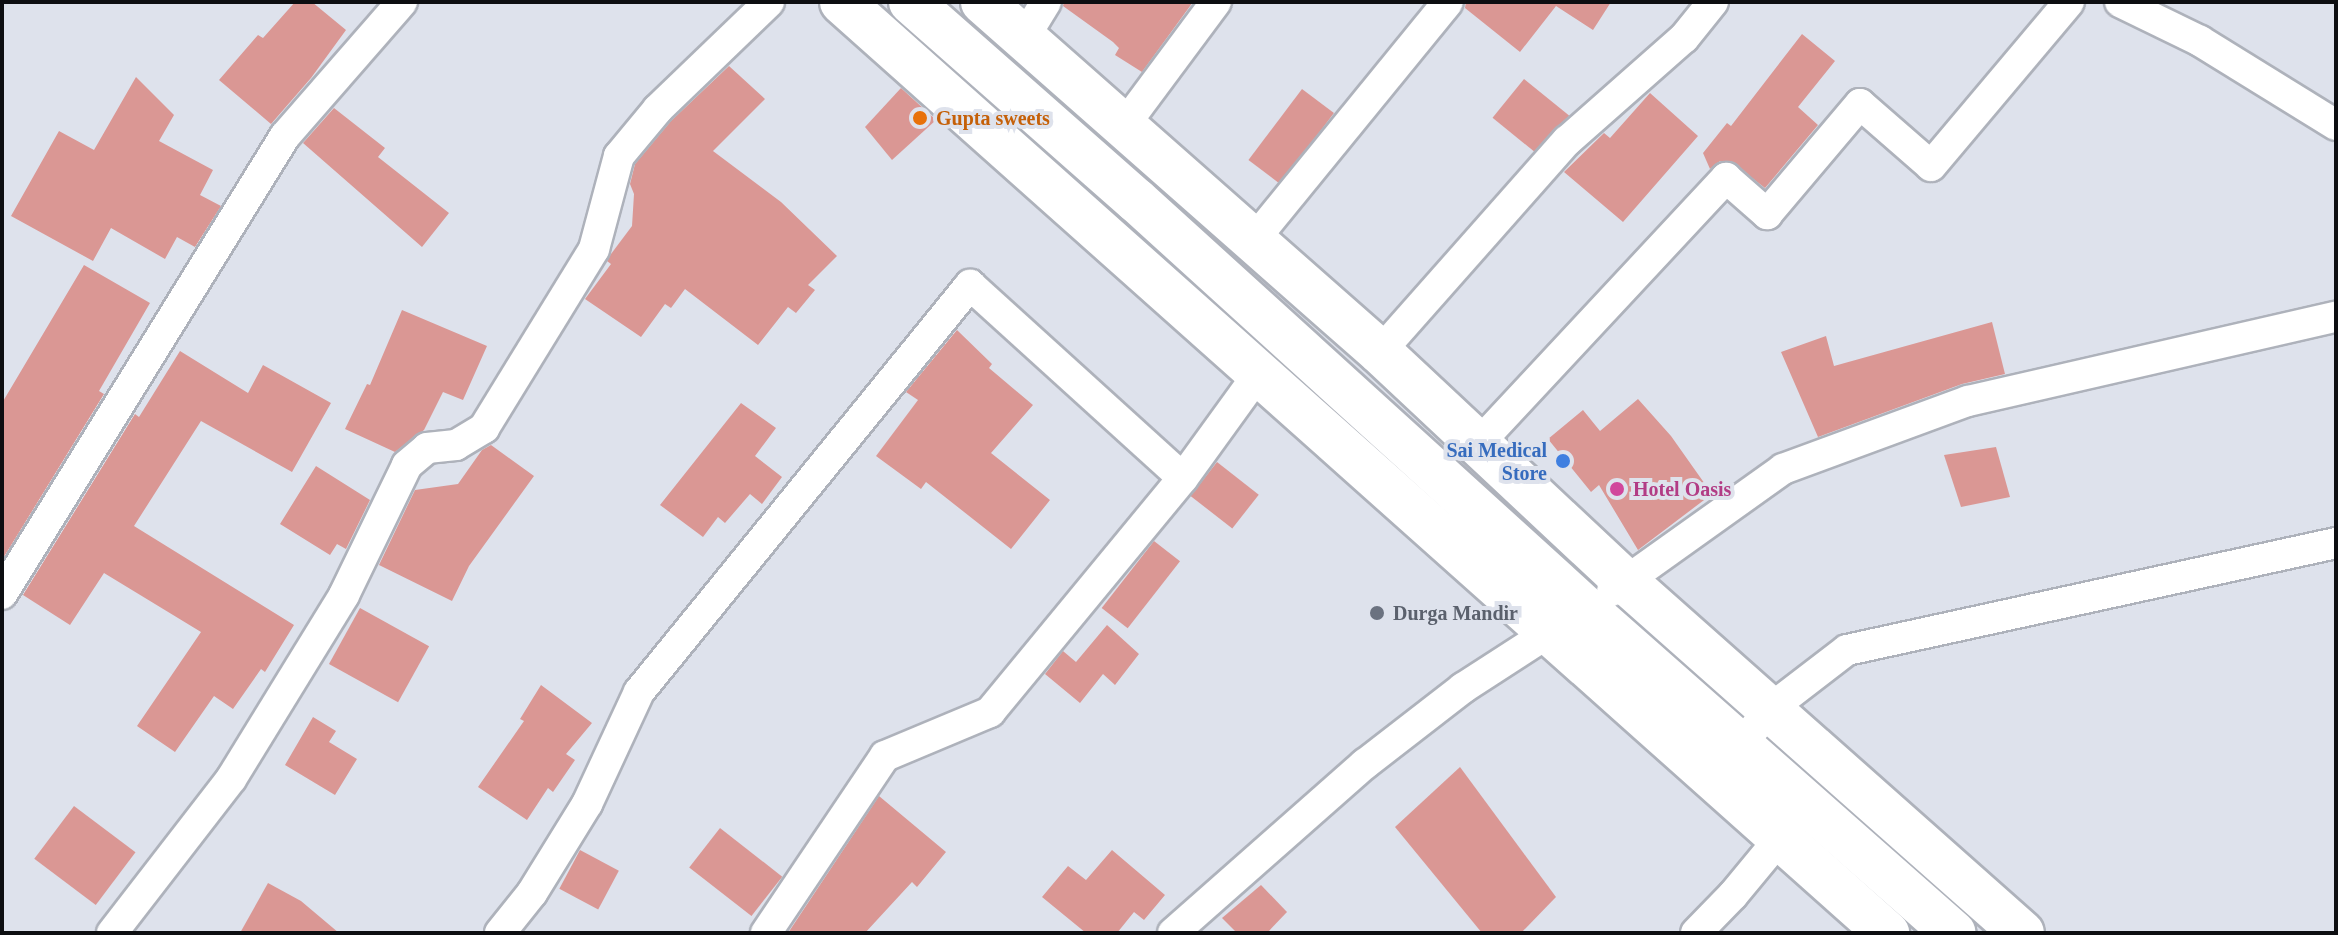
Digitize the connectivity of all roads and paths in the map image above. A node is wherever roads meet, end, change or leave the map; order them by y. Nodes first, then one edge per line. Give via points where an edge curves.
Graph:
1 (402, 2) edge
2 (769, 2) edge
3 (842, 2) edge
4 (911, 2) edge
5 (983, 2) edge
6 (1216, 2) edge
7 (1448, 2) edge
8 (1713, 2) edge
9 (2069, 2) edge
10 (2120, 2) edge
11 (1035, 20) edge
12 (2336, 125) edge
13 (1123, 127) junction
14 (1253, 241) junction
15 (2336, 317) edge
16 (1380, 352) junction
17 (1259, 373) junction
18 (1478, 444) junction
19 (1183, 478) junction
20 (2336, 543) edge
21 (1626, 582) junction
22 (2, 594) edge
23 (1586, 609) junction
24 (1549, 631) junction
25 (1770, 709) junction
26 (1740, 746) junction
27 (1807, 804) junction
28 (1781, 838) junction
29 (112, 933) edge
30 (500, 933) edge
31 (766, 933) edge
32 (1173, 933) edge
33 (1696, 933) edge
34 (1887, 933) edge
35 (1954, 933) edge
36 (2022, 933) edge

1 - 22 street via 285,136
2 - 29 street via 658,109 619,156 594,249 484,428 456,445 427,448 407,465 344,595 231,779
3 - 17 highway
4 - 23 highway
5 - 11 highway
6 - 13 street
7 - 14 street
8 - 16 street via 1684,38 1567,141
9 - 18 street via 1931,166 1860,104 1767,214 1726,178
10 - 12 street via 2200,41
11 - 13 highway
13 - 14 highway
14 - 16 highway
15 - 21 street via 1968,401 1783,469
16 - 18 highway
17 - 19 street
17 - 24 highway
18 - 21 highway
19 - 30 street via 970,285 639,692 587,804 532,893
19 - 31 street via 990,712 885,756
20 - 25 street via 1847,650
21 - 23 street
21 - 25 highway
23 - 24 street
23 - 26 highway
24 - 28 highway
24 - 32 street via 1463,688 1365,764
25 - 26 street
25 - 36 highway
26 - 27 highway
27 - 28 street
27 - 35 highway
28 - 33 street
28 - 34 highway

